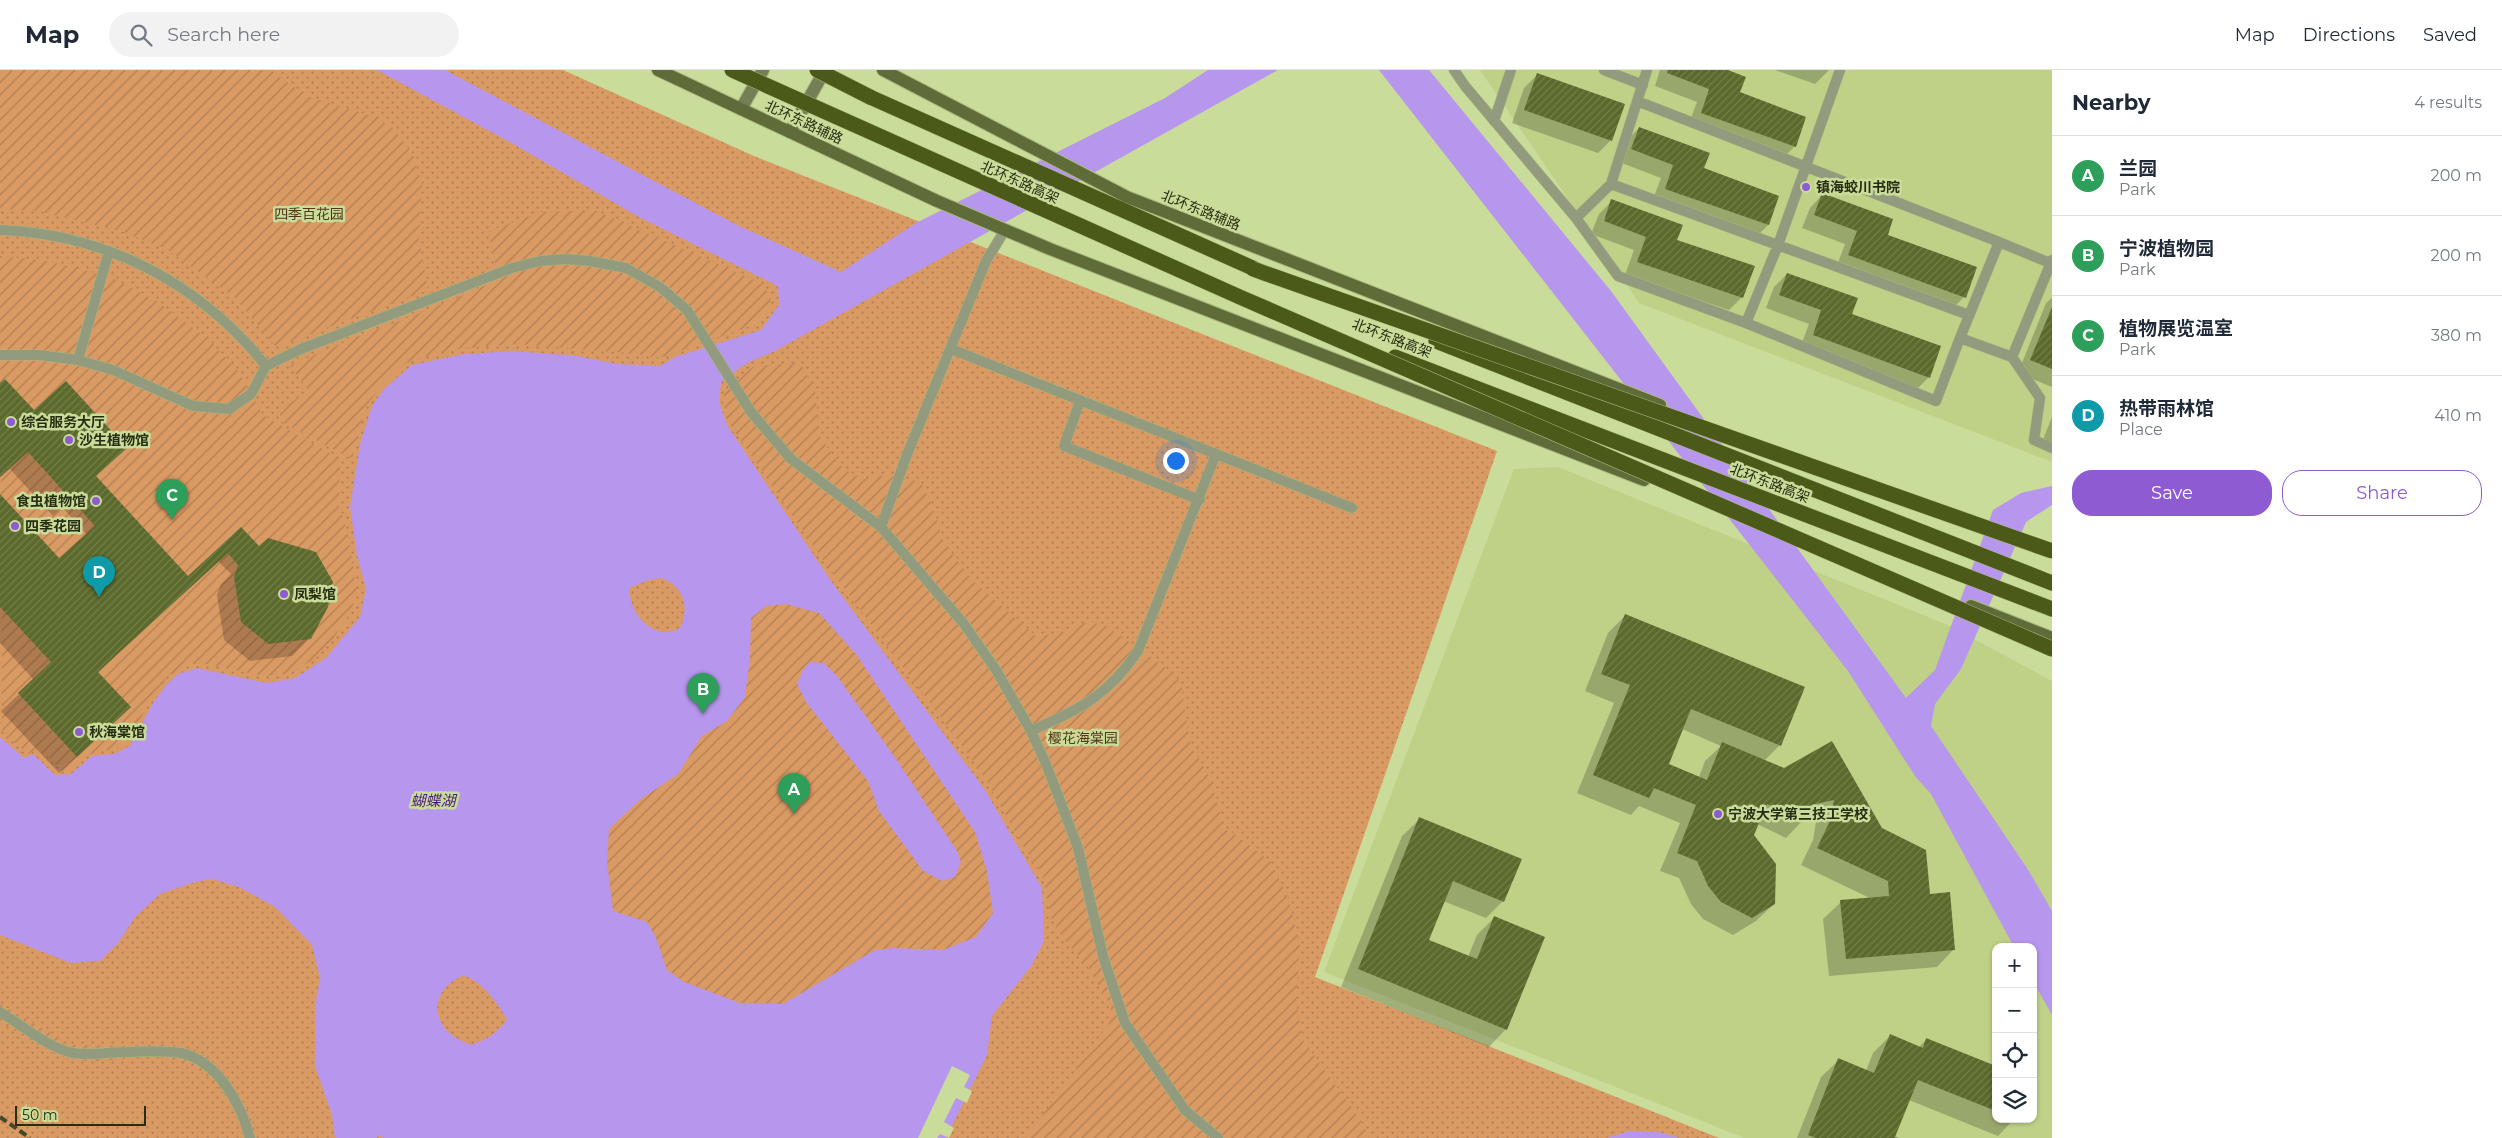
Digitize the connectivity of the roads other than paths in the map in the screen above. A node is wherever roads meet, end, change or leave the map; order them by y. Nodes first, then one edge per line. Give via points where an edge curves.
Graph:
1 (658, 70) edge
2 (732, 70) edge
3 (763, 70) edge
4 (817, 70) edge
5 (825, 70) edge
6 (883, 70) edge
7 (1511, 70) edge
8 (1604, 70) edge
9 (1648, 70) edge
10 (1840, 70) edge
11 (1456, 71) edge
12 (1642, 85) junction
13 (1637, 101) junction
14 (741, 109) junction
15 (1494, 121) junction
16 (790, 132) junction
17 (1806, 167) junction
18 (1611, 184) junction
19 (1576, 218) junction
20 (0, 230) edge
21 (1005, 230) junction
22 (1999, 242) junction
23 (1778, 245) junction
24 (109, 251) junction
25 (2051, 262) edge
26 (1253, 269) junction
27 (1242, 298) junction
28 (1969, 315) junction
29 (1746, 323) junction
30 (1960, 338) junction
31 (951, 349) junction
32 (0, 355) edge
33 (2012, 357) junction
34 (78, 360) junction
35 (266, 366) junction
36 (1080, 401) junction
37 (2052, 448) edge
38 (1216, 454) junction
39 (1200, 500) junction
40 (1352, 508) dead end
41 (880, 528) junction
42 (2051, 553) edge
43 (2052, 584) edge
44 (2052, 609) edge
45 (2052, 638) edge
46 (2052, 649) edge
47 (1031, 731) junction
48 (0, 1012) edge
49 (250, 1138) edge
50 (1218, 1138) edge

1 - 14 main road, 北环东路辅路
2 - 27 highway, 北环东路高架, bridge
3 - 14 street
4 - 26 highway, 北环东路高架, bridge via 870,97
5 - 16 street
6 - 42 main road, 北环东路辅路, bridge via 1127,197 1519,351
7 - 15 lane
8 - 12 lane
9 - 12 lane
10 - 17 lane
11 - 15 lane
12 - 13 lane
13 - 17 lane
13 - 18 lane
14 - 16 main road, 北环东路辅路
15 - 19 lane
16 - 21 main road, 北环东路辅路
17 - 22 lane
17 - 23 lane
18 - 19 lane
18 - 23 lane
19 - 29 lane via 1618,276
20 - 24 lane via 62,236
21 - 31 lane via 986,261
21 - 45 main road, 北环东路辅路, bridge
22 - 25 lane
22 - 28 lane
23 - 28 lane
23 - 29 lane
24 - 34 lane
24 - 35 lane via 168,278 198,298 247,342
25 - 33 lane
26 - 42 highway, bridge
26 - 43 highway, 北环东路高架, bridge
27 - 44 highway, 北环东路高架, bridge
27 - 46 highway, bridge
28 - 30 lane
29 - 30 lane via 1936,401
30 - 33 lane
31 - 36 lane
31 - 41 lane
32 - 34 lane
33 - 37 lane via 2040,398 2034,440
34 - 35 lane via 113,370 193,406 229,409 251,394
35 - 41 lane via 301,349 512,268 566,259 626,268 660,287 680,304 701,330 751,412 791,459
36 - 38 lane
36 - 39 lane via 1064,446
38 - 39 lane
38 - 40 lane
39 - 47 lane via 1138,651 1123,674 1098,697
41 - 47 lane via 964,624 996,670
47 - 50 lane via 1078,848 1103,956 1126,1023 1186,1110
48 - 49 lane via 56,1046 74,1053 158,1050 201,1061 232,1094 246,1121

